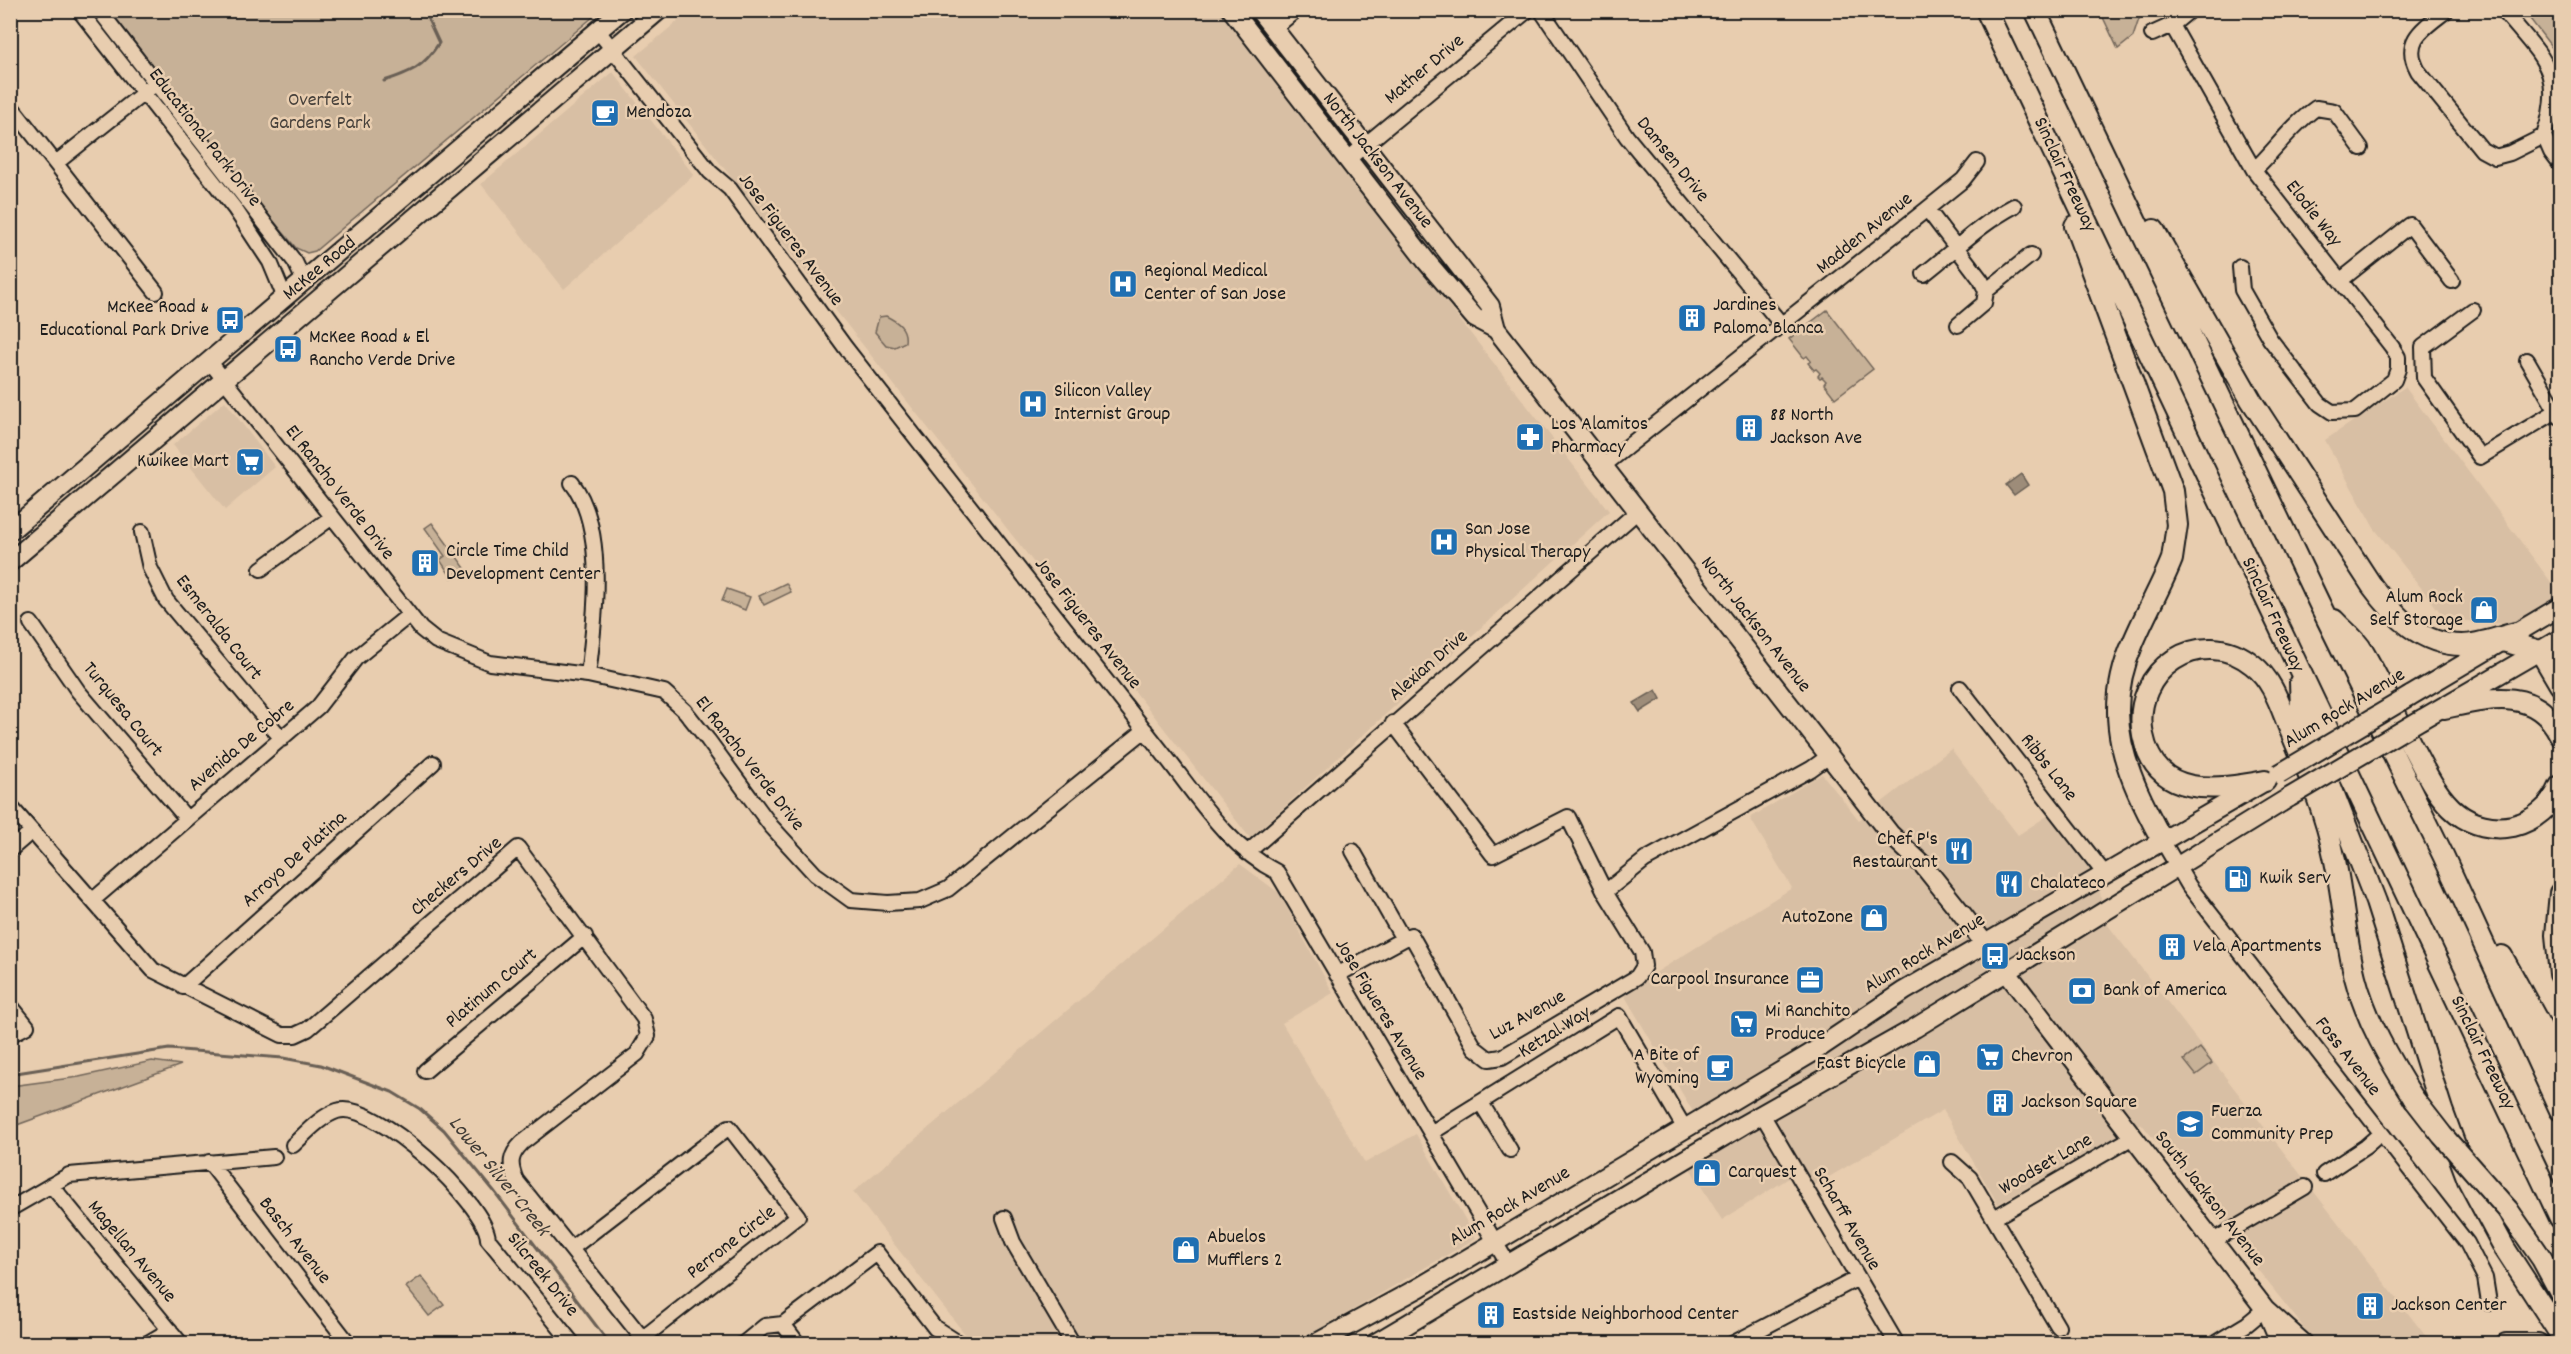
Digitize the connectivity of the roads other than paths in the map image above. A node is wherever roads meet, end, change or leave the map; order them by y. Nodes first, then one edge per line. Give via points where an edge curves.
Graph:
1 (79, 10) edge
2 (99, 10) edge
3 (622, 10) edge
4 (659, 10) edge
5 (1232, 10) edge
6 (1259, 10) edge
7 (1296, 10) edge
8 (1528, 10) edge
9 (1541, 10) edge
10 (1986, 10) edge
11 (2035, 10) edge
12 (2190, 10) edge
13 (2447, 10) edge
14 (2503, 10) edge
15 (2172, 25) junction
16 (1273, 29) junction
17 (598, 31) junction
18 (2152, 34) dead end
19 (613, 49) junction
20 (155, 83) junction
21 (144, 93) junction
22 (2026, 94) junction
23 (2076, 94) junction
24 (10, 105) edge
25 (2544, 136) junction
26 (1364, 146) junction
27 (2361, 148) dead end
28 (1347, 160) junction
29 (1977, 162) dead end
30 (56, 163) junction
31 (2560, 164) edge
32 (2254, 171) junction
33 (2014, 206) dead end
34 (1927, 209) junction
35 (1957, 249) junction
36 (2031, 255) dead end
37 (2240, 267) dead end
38 (1924, 274) dead end
39 (2341, 280) junction
40 (2452, 280) dead end
41 (304, 281) junction
42 (1986, 291) junction
43 (156, 292) dead end
44 (285, 297) junction
45 (2473, 310) dead end
46 (1782, 325) junction
47 (1958, 326) dead end
48 (1496, 329) junction
49 (2527, 360) dead end
50 (210, 362) junction
51 (225, 380) junction
52 (2559, 412) edge
53 (1603, 466) junction
54 (572, 483) dead end
55 (1638, 511) junction
56 (332, 517) junction
57 (10, 531) edge
58 (142, 532) dead end
59 (10, 562) edge
60 (261, 569) dead end
61 (2321, 607) junction
62 (2560, 607) edge
63 (409, 615) junction
64 (31, 623) dead end
65 (2510, 637) junction
66 (2560, 639) edge
67 (2540, 651) junction
68 (2300, 673) junction
69 (588, 675) junction
70 (2560, 685) edge
71 (1960, 688) dead end
72 (2444, 708) junction
73 (1393, 723) junction
74 (1145, 730) junction
75 (2560, 735) edge
76 (282, 739) junction
77 (1829, 756) junction
78 (433, 763) dead end
79 (2272, 778) junction
80 (2560, 786) edge
81 (10, 806) edge
82 (187, 819) junction
83 (32, 831) junction
84 (2162, 840) junction
85 (10, 850) edge
86 (1353, 851) dead end
87 (1247, 853) junction
88 (2443, 855) junction
89 (2177, 867) junction
90 (2104, 873) junction
91 (1605, 892) junction
92 (2560, 893) edge
93 (93, 900) junction
94 (585, 936) junction
95 (1403, 939) junction
96 (1985, 944) junction
97 (2007, 972) junction
98 (2560, 974) edge
99 (1336, 975) junction
100 (183, 987) junction
101 (11, 1006) edge
102 (10, 1035) edge
103 (2560, 1062) edge
104 (425, 1071) dead end
105 (1481, 1103) junction
106 (2560, 1110) edge
107 (1762, 1114) junction
108 (1685, 1129) junction
109 (1431, 1133) junction
110 (2381, 1133) junction
111 (2133, 1137) junction
112 (293, 1145) dead end
113 (1510, 1150) dead end
114 (274, 1156) dead end
115 (209, 1162) junction
116 (1952, 1162) dead end
117 (2324, 1174) dead end
118 (51, 1185) junction
119 (2305, 1187) dead end
120 (10, 1209) edge
121 (1004, 1218) dead end
122 (1995, 1218) junction
123 (2560, 1218) edge
124 (2213, 1241) junction
125 (1496, 1242) junction
126 (572, 1248) junction
127 (1508, 1264) junction
128 (1858, 1278) junction
129 (2560, 1292) edge
130 (2489, 1303) dead end
131 (2265, 1309) junction
132 (783, 1324) junction
133 (2058, 1327) dead end
134 (171, 1330) junction
135 (2560, 1334) edge
136 (645, 1341) edge
137 (146, 1344) edge
138 (181, 1344) edge
139 (349, 1344) edge
140 (573, 1344) edge
141 (743, 1344) edge
142 (798, 1344) edge
143 (960, 1344) edge
144 (1073, 1344) edge
145 (1315, 1344) edge
146 (1374, 1344) edge
147 (1732, 1344) edge
148 (1897, 1344) edge
149 (2214, 1344) edge
150 (2281, 1344) edge
151 (2304, 1344) edge
152 (2506, 1344) edge
153 (2538, 1344) edge

1 - 21 street, Educational Park Drive
2 - 20 street, Educational Park Drive
3 - 17 main road, McKee Road
4 - 19 main road, McKee Road
5 - 28 main road, North Jackson Avenue
6 - 16 main road, North Jackson Avenue
7 - 16 street
8 - 26 street, Mather Drive
9 - 46 street, Damsen Drive via 1627,137
10 - 22 highway, Sinclair Freeway
11 - 23 highway
12 - 15 street
13 - 25 street via 2412,42 2411,59 2418,71 2482,150 2495,157
14 - 25 street via 2545,62 2553,84 2553,110
15 - 18 street
15 - 32 street, Elodie Way
16 - 26 main road, North Jackson Avenue
17 - 19 street, Jose Figueres Avenue
17 - 41 main road, McKee Road
19 - 51 main road, McKee Road
19 - 74 street, Jose Figueres Avenue via 710,172 730,189 845,347
20 - 21 street
20 - 41 street, Educational Park Drive via 295,262
21 - 30 street
21 - 44 street, Educational Park Drive via 248,227 270,261
22 - 68 highway, Sinclair Freeway
22 - 84 highway via 2173,491 2177,525 2172,559 2127,657 2118,701 2123,757
23 - 61 highway
23 - 65 highway via 2251,400 2381,600 2402,621 2435,642 2464,645
24 - 30 street
25 - 31 street
26 - 28 street, Mather Drive
26 - 48 main road, North Jackson Avenue via 1490,306
27 - 32 street via 2334,111 2316,108
28 - 48 main road, North Jackson Avenue via 1475,318
29 - 34 street, Madden Avenue via 1963,180
30 - 43 street
32 - 39 street, Elodie Way
33 - 35 street via 1992,218
34 - 35 street
34 - 46 street, Madden Avenue
35 - 38 street
35 - 42 street
36 - 42 street
37 - 39 street, Elodie Way via 2242,290 2270,339 2320,404 2332,412 2355,411 2394,380 2398,369 2398,357
39 - 40 street via 2410,225
41 - 44 main road, McKee Road
42 - 47 street via 1984,303
44 - 50 main road, McKee Road
45 - 52 street via 2423,347 2424,378 2481,457
46 - 53 street, Madden Avenue
48 - 53 main road, North Jackson Avenue
49 - 52 street
50 - 51 street, El Rancho Verde Drive
50 - 57 main road, McKee Road
51 - 56 street, El Rancho Verde Drive
51 - 59 main road, McKee Road
53 - 55 main road, North Jackson Avenue
54 - 69 street via 582,496 591,530 597,591
55 - 73 street, Alexian Drive
55 - 77 main road, North Jackson Avenue
56 - 60 street
56 - 63 street, El Rancho Verde Drive
58 - 76 street, Esmeralda Court via 150,568 166,600
61 - 80 highway via 2361,648 2430,779 2458,814 2492,827 2521,824 2542,812
61 - 88 highway
62 - 65 main road, Alum Rock Avenue
63 - 69 street, El Rancho Verde Drive via 436,641 490,663
63 - 76 street, Avenida De Cobre via 356,658 318,707
64 - 82 street, Turquesa Court via 78,691
65 - 67 highway
65 - 79 main road, Alum Rock Avenue, bridge
66 - 67 main road
67 - 70 highway
67 - 72 main road
68 - 123 highway, Sinclair Freeway
68 - 135 highway via 2301,710 2376,902 2468,1180 2505,1249
69 - 74 street, El Rancho Verde Drive via 664,692 702,732 771,826 815,874 850,900 920,901 948,889
71 - 90 street, Ribbs Lane
72 - 75 highway via 2489,699 2513,699 2537,707 2556,725
72 - 89 main road, bridge
73 - 87 street, Alexian Drive
73 - 91 street, Luz Avenue via 1493,855 1568,817
74 - 87 street, Jose Figueres Avenue
76 - 82 street, Avenida De Cobre
77 - 91 street via 1645,861
77 - 96 main road, North Jackson Avenue
78 - 100 street, Arroyo De Platina
79 - 84 main road, Alum Rock Avenue
79 - 129 highway, bridge via 2223,789 2199,789 2160,770 2146,747 2141,720 2154,676 2191,652 2219,650 2244,659 2268,680 2316,790 2334,856 2353,967 2383,1046 2414,1099 2508,1210
81 - 83 street, Checkers Drive
82 - 93 street, Avenida De Cobre
83 - 85 street
83 - 93 street, Checkers Drive
84 - 89 street, Foss Avenue
84 - 90 main road, Alum Rock Avenue
86 - 95 street, Luz Avenue
87 - 99 street, Jose Figueres Avenue via 1277,872
88 - 103 highway
88 - 106 highway
89 - 97 main road
89 - 110 street, Foss Avenue
90 - 96 main road, Alum Rock Avenue
91 - 95 street, Luz Avenue via 1642,952 1644,966 1637,977 1502,1057 1489,1059 1475,1048 1410,935
92 - 98 highway via 2556,934
93 - 100 street, Checkers Drive via 153,970
94 - 100 street, Checkers Drive via 518,848 308,1029 295,1035 282,1035
94 - 104 street, Platinum Court
94 - 126 street, Checkers Drive via 644,1019 648,1036 637,1054 522,1143 511,1160 516,1180
95 - 99 street
96 - 97 main road, South Jackson Avenue
96 - 108 main road, Alum Rock Avenue
97 - 107 main road
97 - 111 main road, South Jackson Avenue
99 - 109 street, Jose Figueres Avenue
101 - 102 street via 27,1026
105 - 108 street, Ketzal Way via 1618,1016
105 - 109 street, Ketzal Way
105 - 113 street
107 - 127 main road
107 - 128 street, Scharff Avenue
108 - 125 main road, Alum Rock Avenue
109 - 125 street, Jose Figueres Avenue
110 - 117 street
110 - 130 street, Foss Avenue via 2473,1253 2485,1278
111 - 122 street, Woodset Lane
111 - 124 main road, South Jackson Avenue
112 - 140 street, Silcreek Drive via 321,1120 345,1110 384,1126 410,1143 455,1186 487,1228 488,1239
114 - 115 street
115 - 118 street via 86,1172 69,1175
115 - 139 street, Basch Avenue
116 - 122 street via 1970,1178
118 - 120 street
118 - 134 street, Magellan Avenue
119 - 124 street
121 - 144 street via 1013,1242
122 - 133 street, Woodset Lane
124 - 131 main road, South Jackson Avenue
125 - 127 street, Jose Figueres Avenue
125 - 145 main road, Alum Rock Avenue
126 - 136 street, Checkers Drive
126 - 136 street, Perrone Circle via 729,1127 798,1216
127 - 146 main road
128 - 147 street
128 - 148 street, Scharff Avenue
131 - 149 street
131 - 150 main road, South Jackson Avenue
131 - 151 main road, South Jackson Avenue
132 - 141 street via 765,1326
132 - 142 street
132 - 143 street via 877,1253 935,1328
134 - 137 street
134 - 138 street, Magellan Avenue
152 - 153 highway

